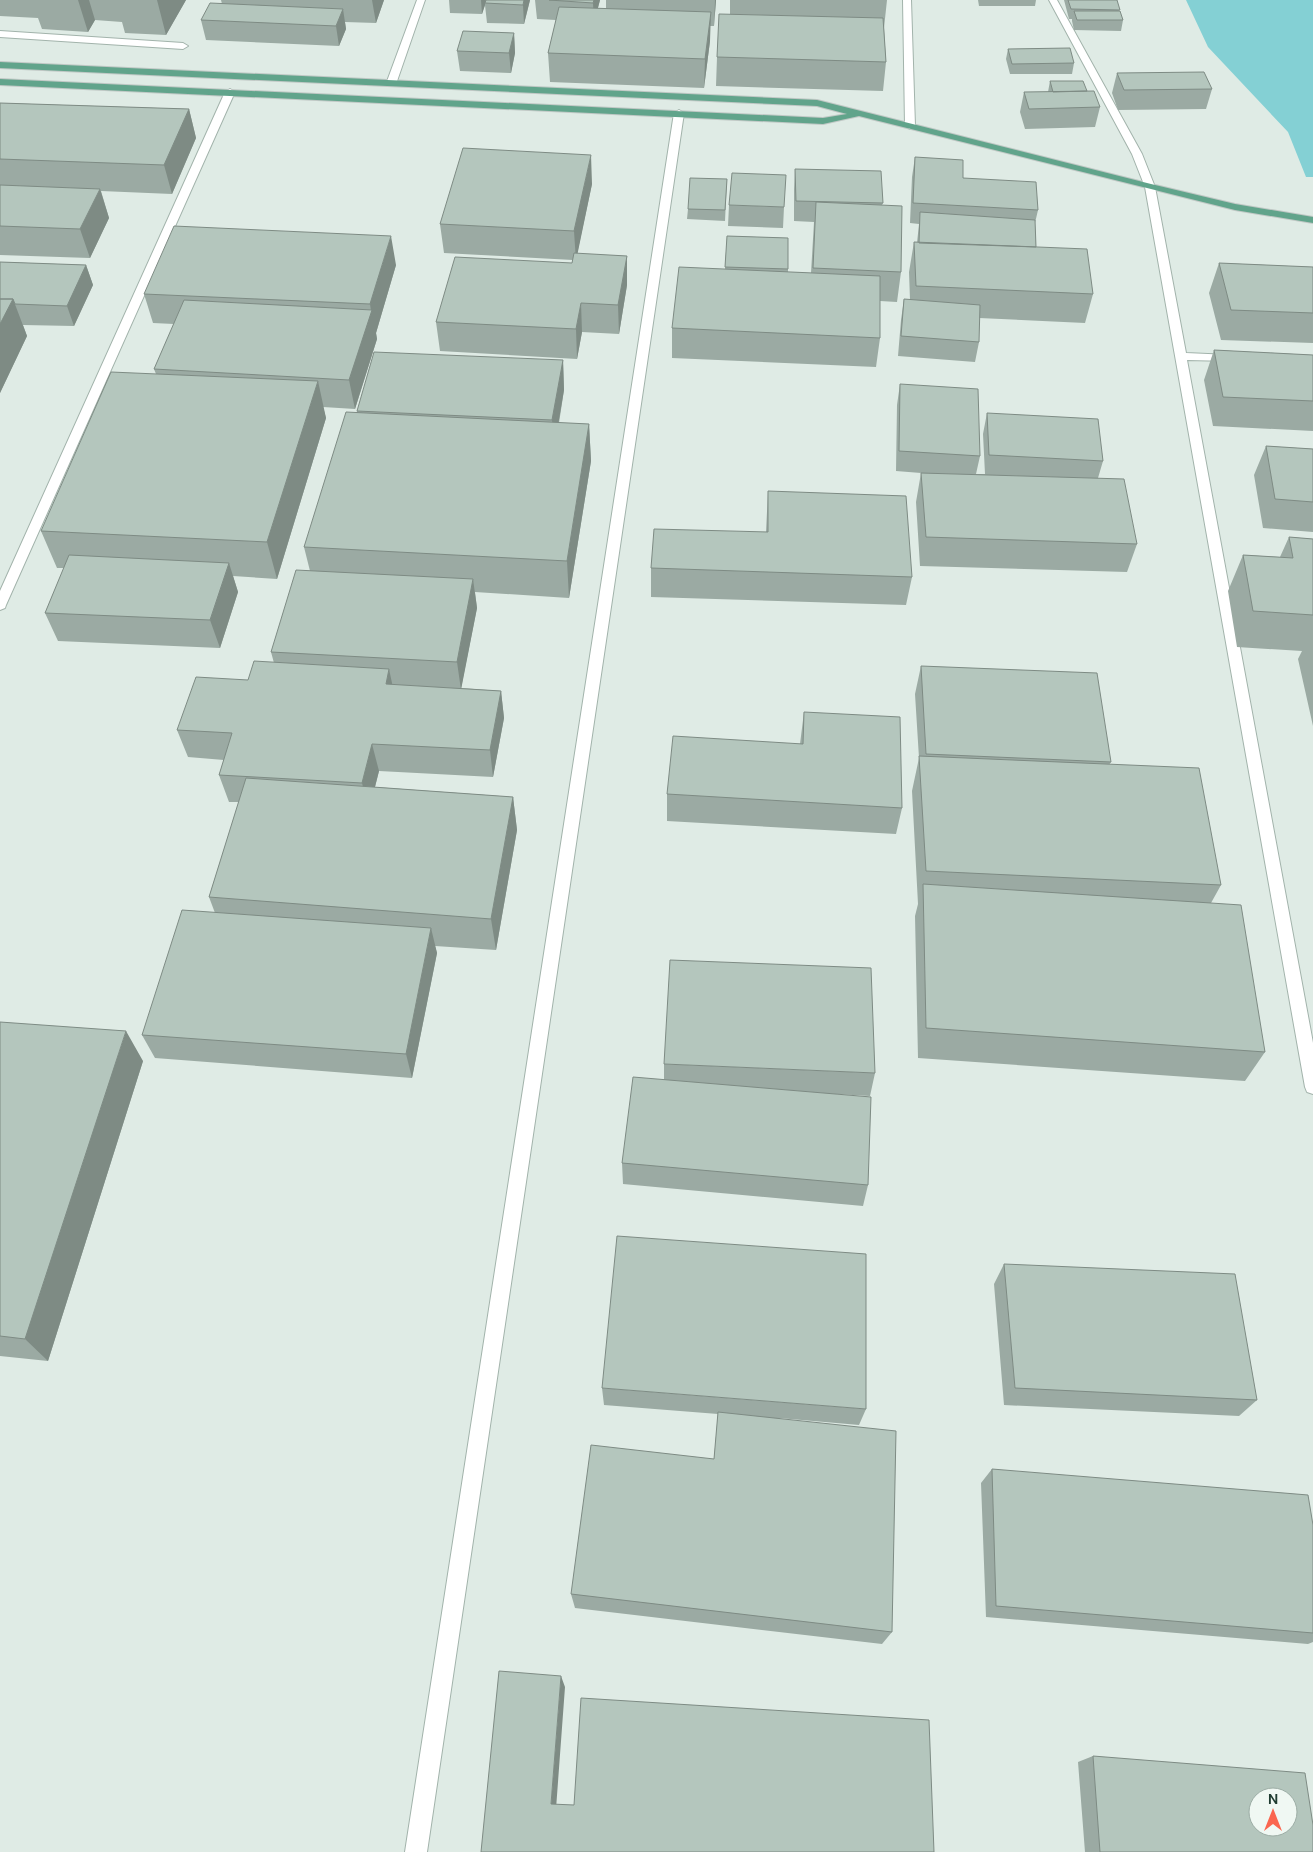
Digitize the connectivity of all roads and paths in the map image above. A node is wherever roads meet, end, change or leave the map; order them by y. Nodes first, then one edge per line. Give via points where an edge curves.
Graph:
1 (422, 0) edge
2 (907, 0) edge
3 (1053, 0) edge
4 (0, 34) edge
5 (183, 46) dead end
6 (0, 65) edge
7 (0, 82) edge
8 (391, 84) junction
9 (230, 92) junction
10 (679, 113) junction
11 (859, 114) junction
12 (910, 126) junction
13 (1150, 187) junction
14 (1313, 220) edge
15 (1182, 356) junction
16 (1244, 358) edge
17 (0, 605) edge
18 (1313, 1086) edge
19 (416, 1852) edge

1 - 8 street
2 - 12 street
3 - 13 street via 1137,154
4 - 5 street
6 - 8 main road
7 - 9 main road
8 - 11 main road via 817,103
9 - 10 main road
9 - 17 street
10 - 11 main road via 823,121
10 - 19 street
11 - 12 main road
12 - 13 main road
13 - 14 main road via 1235,207
13 - 15 street
15 - 16 street
15 - 18 street

